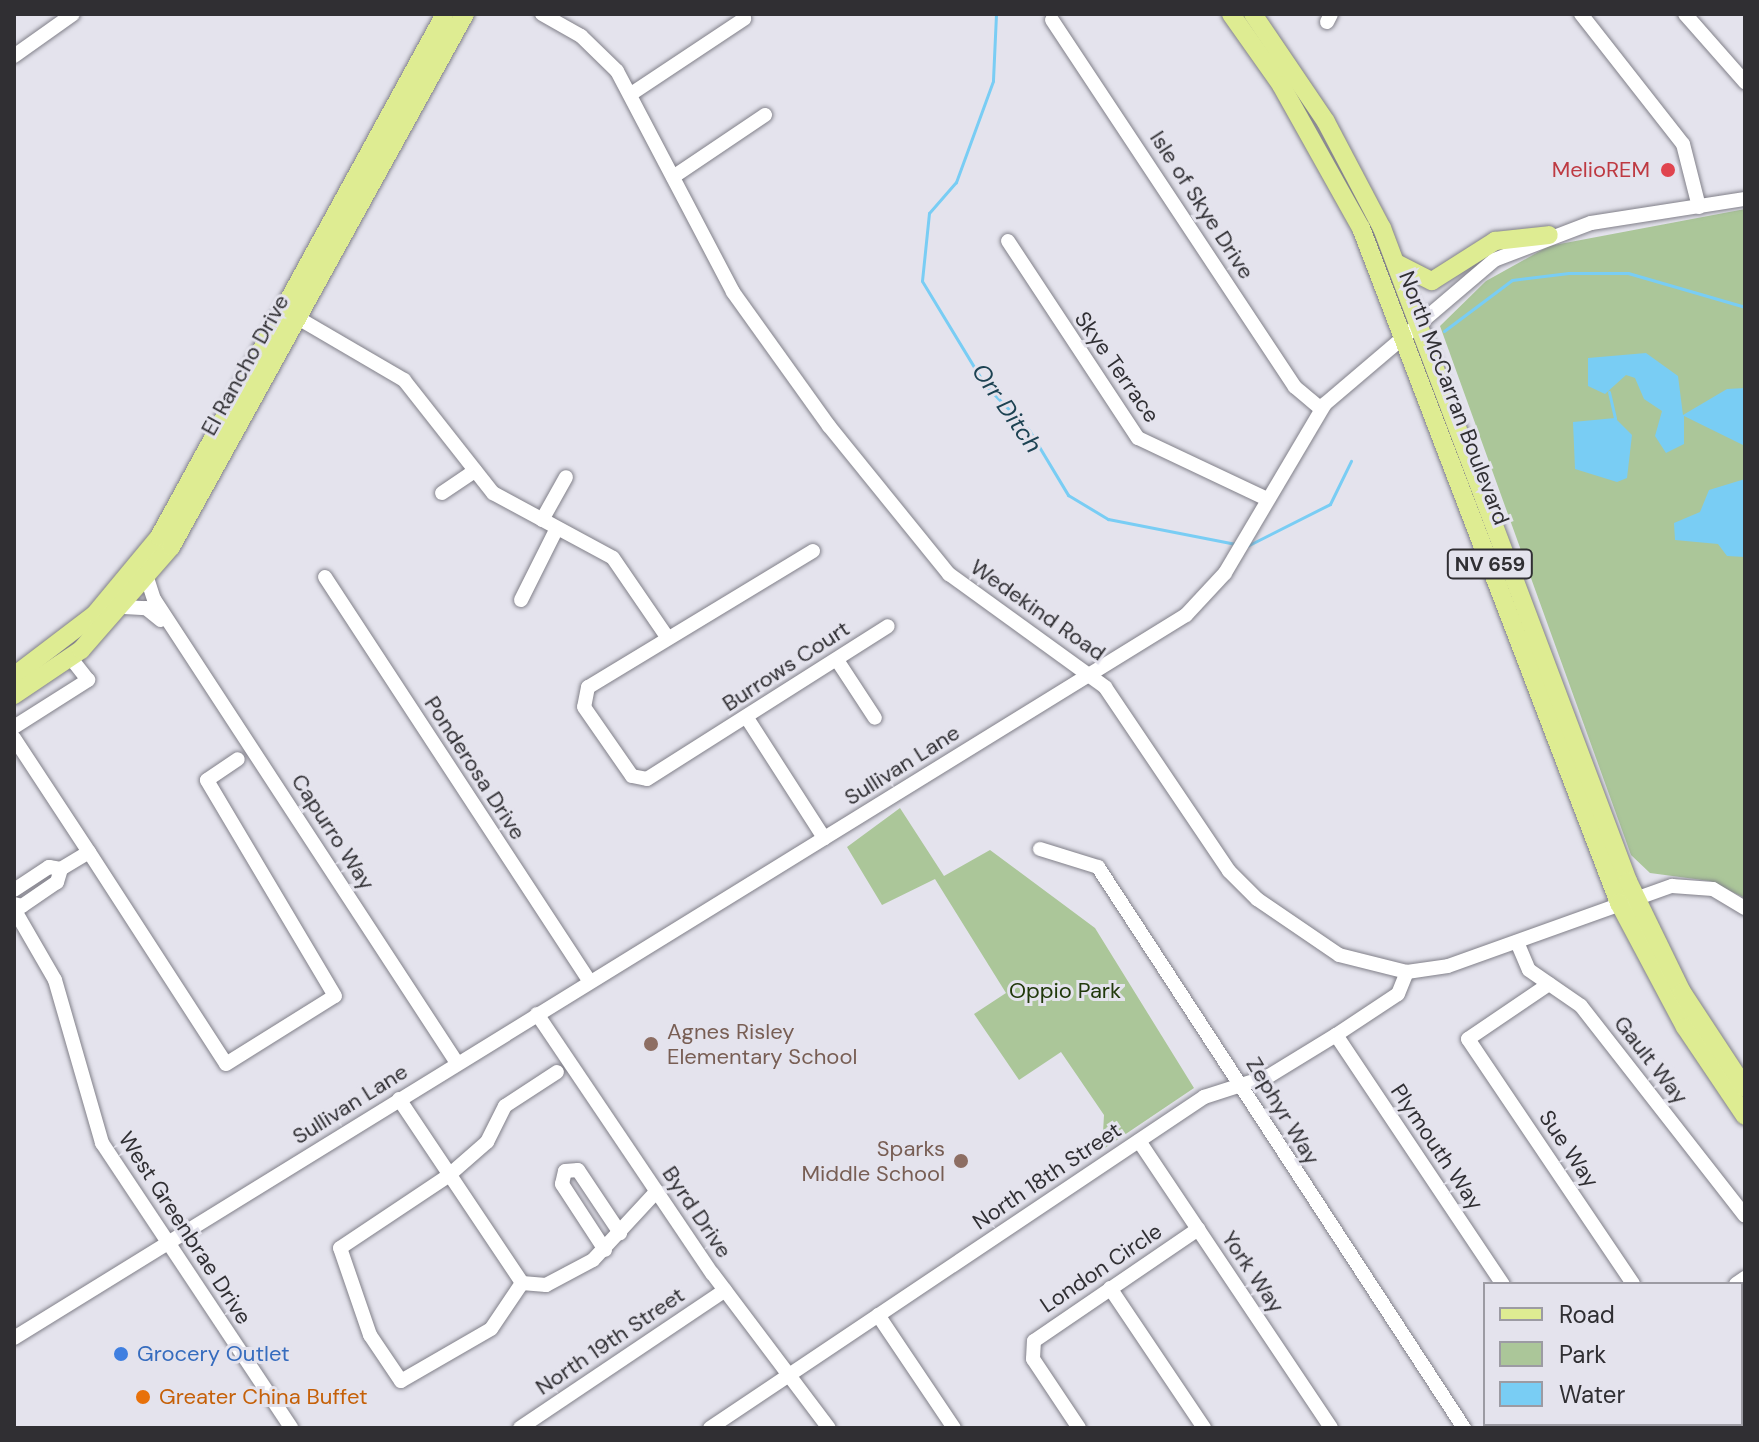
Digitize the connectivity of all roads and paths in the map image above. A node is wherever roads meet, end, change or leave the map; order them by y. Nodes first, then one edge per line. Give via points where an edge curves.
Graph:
1 (73, 14) edge
2 (445, 14) edge
3 (465, 14) edge
4 (542, 14) edge
5 (1231, 14) edge
6 (1253, 14) edge
7 (1581, 14) edge
8 (1685, 14) edge
9 (744, 19) dead end
10 (567, 20) edge
11 (1052, 20) dead end
12 (16, 50) edge
13 (1745, 82) edge
14 (631, 94) junction
15 (765, 115) dead end
16 (673, 177) junction
17 (1745, 199) edge
18 (1699, 207) junction
19 (1549, 235) junction
20 (1008, 241) dead end
21 (1396, 262) junction
22 (298, 318) junction
23 (1412, 325) junction
24 (1321, 409) junction
25 (475, 471) junction
26 (566, 477) dead end
27 (442, 493) dead end
28 (1267, 499) junction
29 (542, 520) junction
30 (557, 528) junction
31 (813, 551) dead end
32 (325, 577) dead end
33 (147, 578) junction
34 (123, 587) junction
35 (521, 600) dead end
36 (124, 607) junction
37 (106, 625) junction
38 (172, 625) junction
39 (888, 626) dead end
40 (667, 637) junction
41 (71, 658) junction
42 (837, 660) junction
43 (1091, 673) junction
44 (14, 676) edge
45 (14, 695) edge
46 (747, 718) junction
47 (875, 718) dead end
48 (14, 727) edge
49 (14, 738) edge
50 (238, 759) dead end
51 (824, 838) junction
52 (1040, 849) dead end
53 (89, 852) junction
54 (61, 869) junction
55 (14, 890) edge
56 (1627, 900) junction
57 (14, 906) edge
58 (1745, 908) edge
59 (1517, 942) junction
60 (1407, 972) junction
61 (590, 982) junction
62 (1549, 984) junction
63 (537, 1014) junction
64 (1336, 1035) junction
65 (457, 1063) junction
66 (557, 1072) dead end
67 (1242, 1083) junction
68 (1745, 1088) edge
69 (399, 1099) junction
70 (1745, 1116) edge
71 (1139, 1141) junction
72 (448, 1176) junction
73 (657, 1191) junction
74 (1745, 1216) edge
75 (1198, 1229) junction
76 (620, 1233) junction
77 (167, 1244) junction
78 (605, 1250) junction
79 (1502, 1282) edge
80 (1632, 1282) edge
81 (522, 1283) junction
82 (1110, 1288) junction
83 (725, 1290) junction
84 (878, 1315) junction
85 (14, 1338) edge
86 (792, 1373) junction
87 (291, 1428) edge
88 (520, 1428) edge
89 (710, 1428) edge
90 (829, 1428) edge
91 (954, 1428) edge
92 (1079, 1428) edge
93 (1204, 1428) edge
94 (1331, 1428) edge
95 (1464, 1428) edge

1 - 12 street
2 - 34 main road, El Rancho Drive via 236,400
3 - 22 main road, El Rancho Drive
4 - 10 street, Wedekind Road
5 - 23 main road, North McCarran Boulevard / NV 659 via 1339,183
6 - 21 main road, North McCarran Boulevard / NV 659 via 1326,122
7 - 18 street via 1683,144
8 - 13 street
9 - 14 street
10 - 14 street, Wedekind Road
11 - 24 street, Isle of Skye Drive via 1295,387
14 - 16 street, Wedekind Road
15 - 16 street
16 - 43 street, Wedekind Road via 762,337 949,574
17 - 18 street, Sullivan Lane
18 - 19 street, Sullivan Lane
19 - 21 main road via 1495,241 1432,281
19 - 23 street, Sullivan Lane via 1494,260
20 - 28 street, Skye Terrace via 1128,428 1165,455
21 - 23 main road, North McCarran Boulevard / NV 659
22 - 25 street via 404,380
22 - 33 main road, El Rancho Drive via 191,514
23 - 24 street, Sullivan Lane
23 - 56 main road, North McCarran Boulevard / NV 659
24 - 28 street, Sullivan Lane
25 - 27 street
25 - 29 street via 493,493
26 - 29 street
28 - 43 street, Sullivan Lane via 1199,604
29 - 30 street
30 - 35 street
30 - 40 street via 613,558
31 - 40 street
32 - 61 street, Ponderosa Drive
33 - 36 main road, El Rancho Drive
33 - 38 street, Capurro Way
34 - 37 main road
34 - 44 main road, El Rancho Drive
36 - 37 main road, El Rancho Drive
36 - 38 street via 146,608
37 - 41 main road, El Rancho Drive
38 - 65 street, Capurro Way
39 - 42 street, Burrows Court
40 - 46 street, Burrows Court via 588,687 584,707 638,782
41 - 45 main road, El Rancho Drive
41 - 48 street via 88,680
42 - 46 street, Burrows Court
42 - 47 street
43 - 51 street, Sullivan Lane
43 - 60 street, Wedekind Road via 1242,886 1339,955
46 - 51 street
49 - 53 street
50 - 53 street via 207,780 335,996 226,1064
51 - 61 street, Sullivan Lane
52 - 67 street, Zephyr Way via 1098,867
53 - 54 street
54 - 55 street via 49,867
54 - 57 street via 57,882
56 - 58 street, Wedekind Road via 1699,886
56 - 59 street, Wedekind Road
56 - 68 main road, North McCarran Boulevard / NV 659
56 - 70 main road, North McCarran Boulevard / NV 659 via 1685,1027
57 - 77 street, West Greenbrae Drive via 55,980 102,1143
59 - 60 street, Wedekind Road
59 - 62 street, Gault Way via 1529,970
60 - 64 street, North 18th Street via 1398,994
61 - 63 street, Sullivan Lane
62 - 74 street, Gault Way via 1581,1006
62 - 80 street, Sue Way via 1468,1039
63 - 65 street, Sullivan Lane
63 - 73 street, Byrd Drive
64 - 67 street, North 18th Street via 1269,1076
64 - 79 street, Plymouth Way
65 - 69 street, Sullivan Lane
66 - 72 street via 505,1106 487,1142
67 - 71 street, North 18th Street via 1204,1097
67 - 95 street, Zephyr Way via 1286,1162
69 - 72 street
69 - 77 street, Sullivan Lane
71 - 75 street, York Way
71 - 84 street, North 18th Street
72 - 81 street
72 - 81 street via 340,1248 384,1365 401,1381 422,1372 491,1329
73 - 76 street
73 - 83 street, Byrd Drive
75 - 82 street, London Circle
75 - 94 street, York Way
76 - 78 street
76 - 78 street via 578,1170 565,1171 562,1184
77 - 85 street, Sullivan Lane
77 - 87 street, West Greenbrae Drive
78 - 81 street via 555,1282
82 - 92 street, London Circle via 1032,1347
82 - 93 street
83 - 86 street, Byrd Drive
83 - 88 street, North 19th Street
84 - 86 street, North 18th Street
84 - 91 street
86 - 89 street, North 18th Street
86 - 90 street, Byrd Drive

